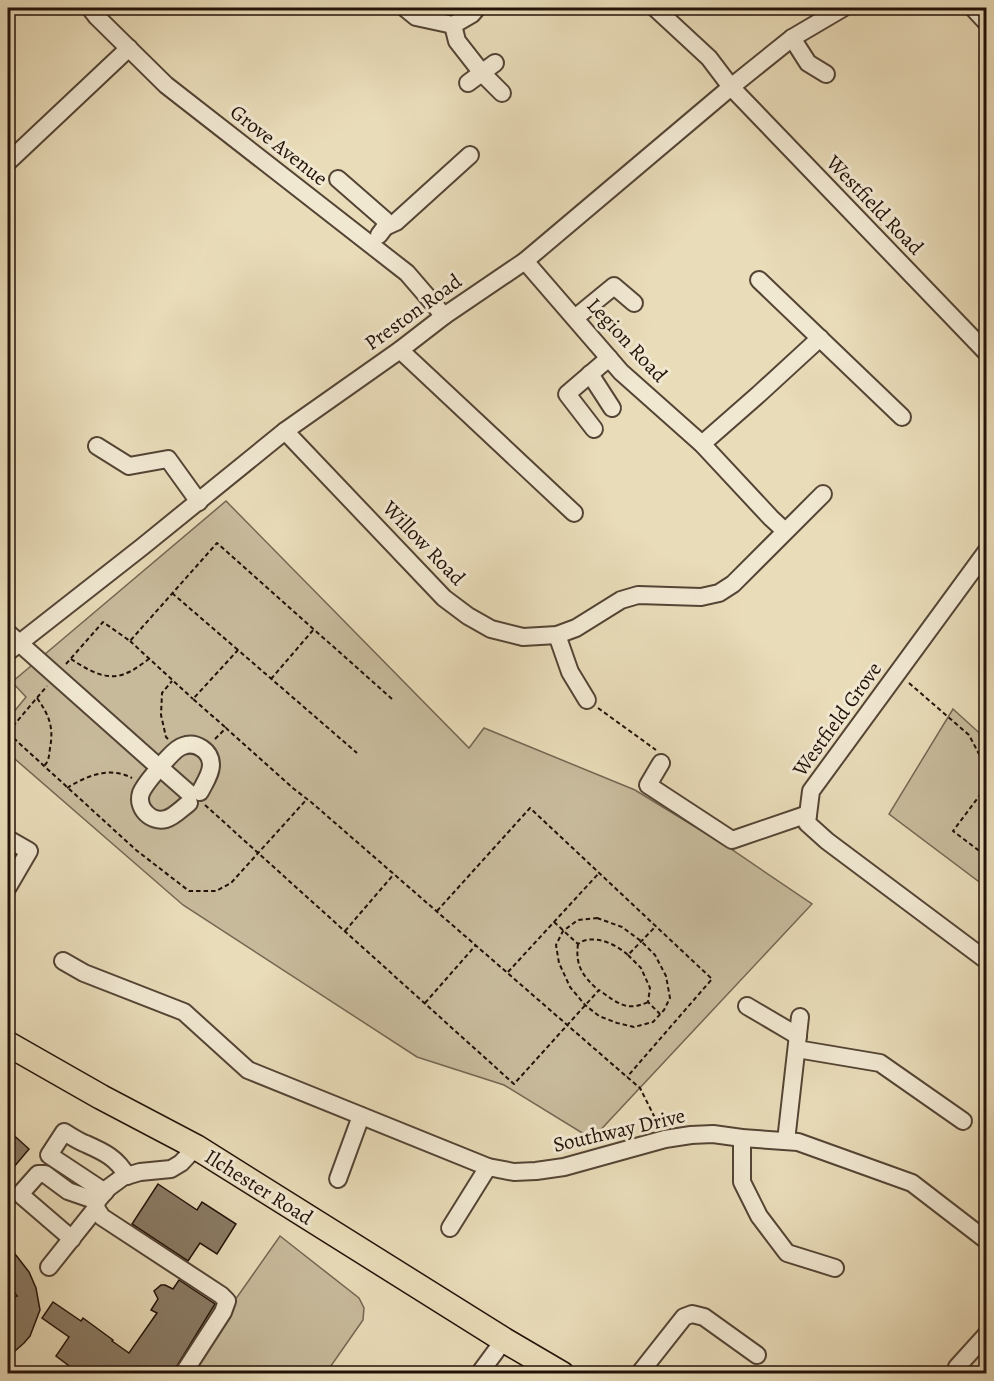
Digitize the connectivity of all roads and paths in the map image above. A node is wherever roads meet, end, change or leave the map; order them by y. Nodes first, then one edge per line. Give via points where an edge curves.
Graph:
1 (90, 8) edge
2 (405, 8) edge
3 (477, 8) edge
4 (655, 8) edge
5 (843, 8) edge
6 (973, 8) edge
7 (987, 21) edge
8 (453, 25) junction
9 (792, 38) junction
10 (129, 48) junction
11 (489, 68) junction
12 (826, 74) dead end
13 (468, 83) dead end
14 (731, 87) junction
15 (502, 93) dead end
16 (470, 155) dead end
17 (8, 162) edge
18 (338, 179) dead end
19 (385, 227) junction
20 (371, 245) junction
21 (525, 261) junction
22 (759, 280) dead end
23 (634, 303) dead end
24 (444, 316) junction
25 (575, 318) junction
26 (820, 338) junction
27 (400, 350) junction
28 (987, 352) edge
29 (609, 358) junction
30 (590, 374) junction
31 (612, 408) dead end
32 (902, 417) dead end
33 (594, 429) dead end
34 (285, 431) junction
35 (702, 444) junction
36 (97, 446) dead end
37 (823, 494) dead end
38 (199, 502) junction
39 (574, 513) dead end
40 (785, 531) junction
41 (987, 552) edge
42 (172, 593) junction
43 (314, 629) junction
44 (556, 635) junction
45 (130, 641) junction
46 (11, 643) edge
47 (238, 650) junction
48 (71, 659) junction
49 (149, 659) junction
50 (897, 674) junction
51 (56, 675) junction
52 (271, 679) junction
53 (172, 681) junction
54 (37, 698) junction
55 (193, 699) junction
56 (392, 699) dead end
57 (587, 700) joint
58 (226, 728) junction
59 (8, 732) edge
60 (205, 750) junction
61 (357, 753) dead end
62 (661, 763) joint
63 (44, 766) dead end
64 (160, 767) junction
65 (67, 788) dead end
66 (195, 798) junction
67 (808, 814) junction
68 (8, 839) edge
69 (987, 856) edge
70 (599, 873) junction
71 (394, 874) junction
72 (8, 887) edge
73 (437, 911) junction
74 (554, 922) junction
75 (656, 926) junction
76 (345, 931) junction
77 (563, 931) junction
78 (641, 941) junction
79 (578, 944) junction
80 (476, 945) junction
81 (628, 955) junction
82 (987, 960) edge
83 (63, 961) dead end
84 (507, 973) junction
85 (598, 990) junction
86 (648, 1002) junction
87 (425, 1003) junction
88 (585, 1005) junction
89 (747, 1006) dead end
90 (660, 1014) junction
91 (800, 1017) dead end
92 (567, 1025) junction
93 (797, 1042) junction
94 (8, 1044) edge
95 (627, 1077) junction
96 (361, 1116) junction
97 (963, 1121) dead end
98 (742, 1138) junction
99 (665, 1139) junction
100 (786, 1141) junction
101 (196, 1147) junction
102 (488, 1167) junction
103 (127, 1176) junction
104 (338, 1179) dead end
105 (99, 1200) junction
106 (450, 1228) dead end
107 (72, 1239) junction
108 (987, 1240) edge
109 (49, 1267) dead end
110 (835, 1268) dead end
111 (987, 1335) edge
112 (504, 1340) junction
113 (757, 1355) dead end
114 (183, 1374) edge
115 (479, 1374) edge
116 (562, 1374) edge
117 (639, 1374) edge
118 (956, 1374) edge

1 - 10 street, Grove Avenue
2 - 8 street via 416,17
3 - 8 street
4 - 14 street, Westfield Road via 709,58
5 - 9 street, Preston Road
6 - 7 street
8 - 11 street via 457,41
9 - 12 street via 808,63
9 - 14 street, Preston Road
10 - 17 street
10 - 20 street, Grove Avenue via 165,85
11 - 13 street
11 - 15 street
14 - 21 street, Preston Road
14 - 28 street, Westfield Road
16 - 19 street via 396,222
18 - 19 street via 385,220
19 - 20 street
20 - 24 street, Grove Avenue via 407,273
21 - 24 street, Preston Road
21 - 25 street, Legion Road
22 - 26 street
23 - 25 street via 614,286
24 - 27 street, Preston Road
25 - 29 street, Legion Road
26 - 32 street
26 - 35 street
27 - 34 street, Preston Road
27 - 39 street
29 - 30 street
29 - 35 street, Legion Road
30 - 31 street
30 - 33 street via 567,394
34 - 38 street, Preston Road
34 - 44 street, Willow Road via 444,598 491,629 523,637
35 - 40 street, Legion Road
36 - 38 street via 129,466 168,459
37 - 40 street, Willow Road
38 - 46 street, Preston Road
40 - 44 street, Willow Road via 733,584 719,593 621,600 576,628
41 - 50 street, Westfield Grove
42 - 43 path via 217,543
42 - 45 path
42 - 47 path
43 - 52 path
43 - 56 path
44 - 57 street via 570,672
45 - 48 path via 103,622
45 - 49 path
46 - 51 street
47 - 52 path
47 - 55 path
48 - 49 path via 106,677 127,673
48 - 51 path
49 - 53 path
50 - 67 street, Westfield Grove via 811,790
50 - 69 path via 969,735 979,754 986,787 953,831
51 - 54 path
51 - 64 street
52 - 61 path
53 - 55 path
53 - 64 path via 162,693 166,737
54 - 59 path
54 - 63 path via 47,712 52,734
55 - 58 path
57 - 62 path via 665,756
58 - 60 path
58 - 71 path
60 - 64 street via 196,745 182,746
60 - 66 street via 210,772
62 - 67 street via 648,784 732,840
64 - 65 path via 126,775 107,772 82,778
64 - 66 street
64 - 66 street via 140,798 149,816 169,819
66 - 76 path
67 - 82 street via 807,823 827,841
68 - 72 street via 29,851
70 - 73 path via 530,808
70 - 74 path
70 - 75 path
71 - 73 path
71 - 76 path
73 - 80 path
74 - 77 path
74 - 84 path
75 - 78 path
75 - 95 path via 712,979
76 - 87 path
77 - 78 path via 578,920 597,918 622,927
77 - 79 path
77 - 88 path via 556,945 559,963 570,987
78 - 81 path
78 - 90 path via 655,955 666,976 670,998
79 - 81 path via 588,939 605,941
79 - 85 path via 579,967
80 - 84 path
80 - 87 path
81 - 86 path via 641,968 650,988
83 - 96 street, Southway Drive via 184,1012 248,1071
84 - 92 path
85 - 86 path via 624,1006 636,1008
85 - 88 path
86 - 90 path
87 - 92 path via 514,1084
88 - 90 path via 599,1016 634,1027 653,1022
88 - 92 path
89 - 93 street
91 - 93 street
92 - 95 path
93 - 97 street via 880,1063
93 - 100 street
94 - 101 highway, Ilchester Road
95 - 99 path via 640,1088
96 - 102 street, Southway Drive
96 - 104 street
98 - 99 street, Southway Drive via 713,1134
98 - 100 street, Southway Drive
98 - 110 street via 742,1182 759,1216 787,1252
99 - 102 street, Southway Drive via 564,1167 514,1172
100 - 108 street, Southway Drive via 912,1183
101 - 103 street via 171,1169
101 - 112 highway, Ilchester Road
102 - 106 street
103 - 105 street
103 - 105 street via 120,1164 98,1148 64,1132 50,1155
105 - 107 street
105 - 107 street via 68,1191 45,1174 38,1174 22,1192
105 - 114 street via 102,1217 227,1301
107 - 109 street
111 - 118 street via 957,1367
112 - 115 street
112 - 116 highway, Ilchester Road
113 - 117 street via 704,1317 692,1314 684,1317

